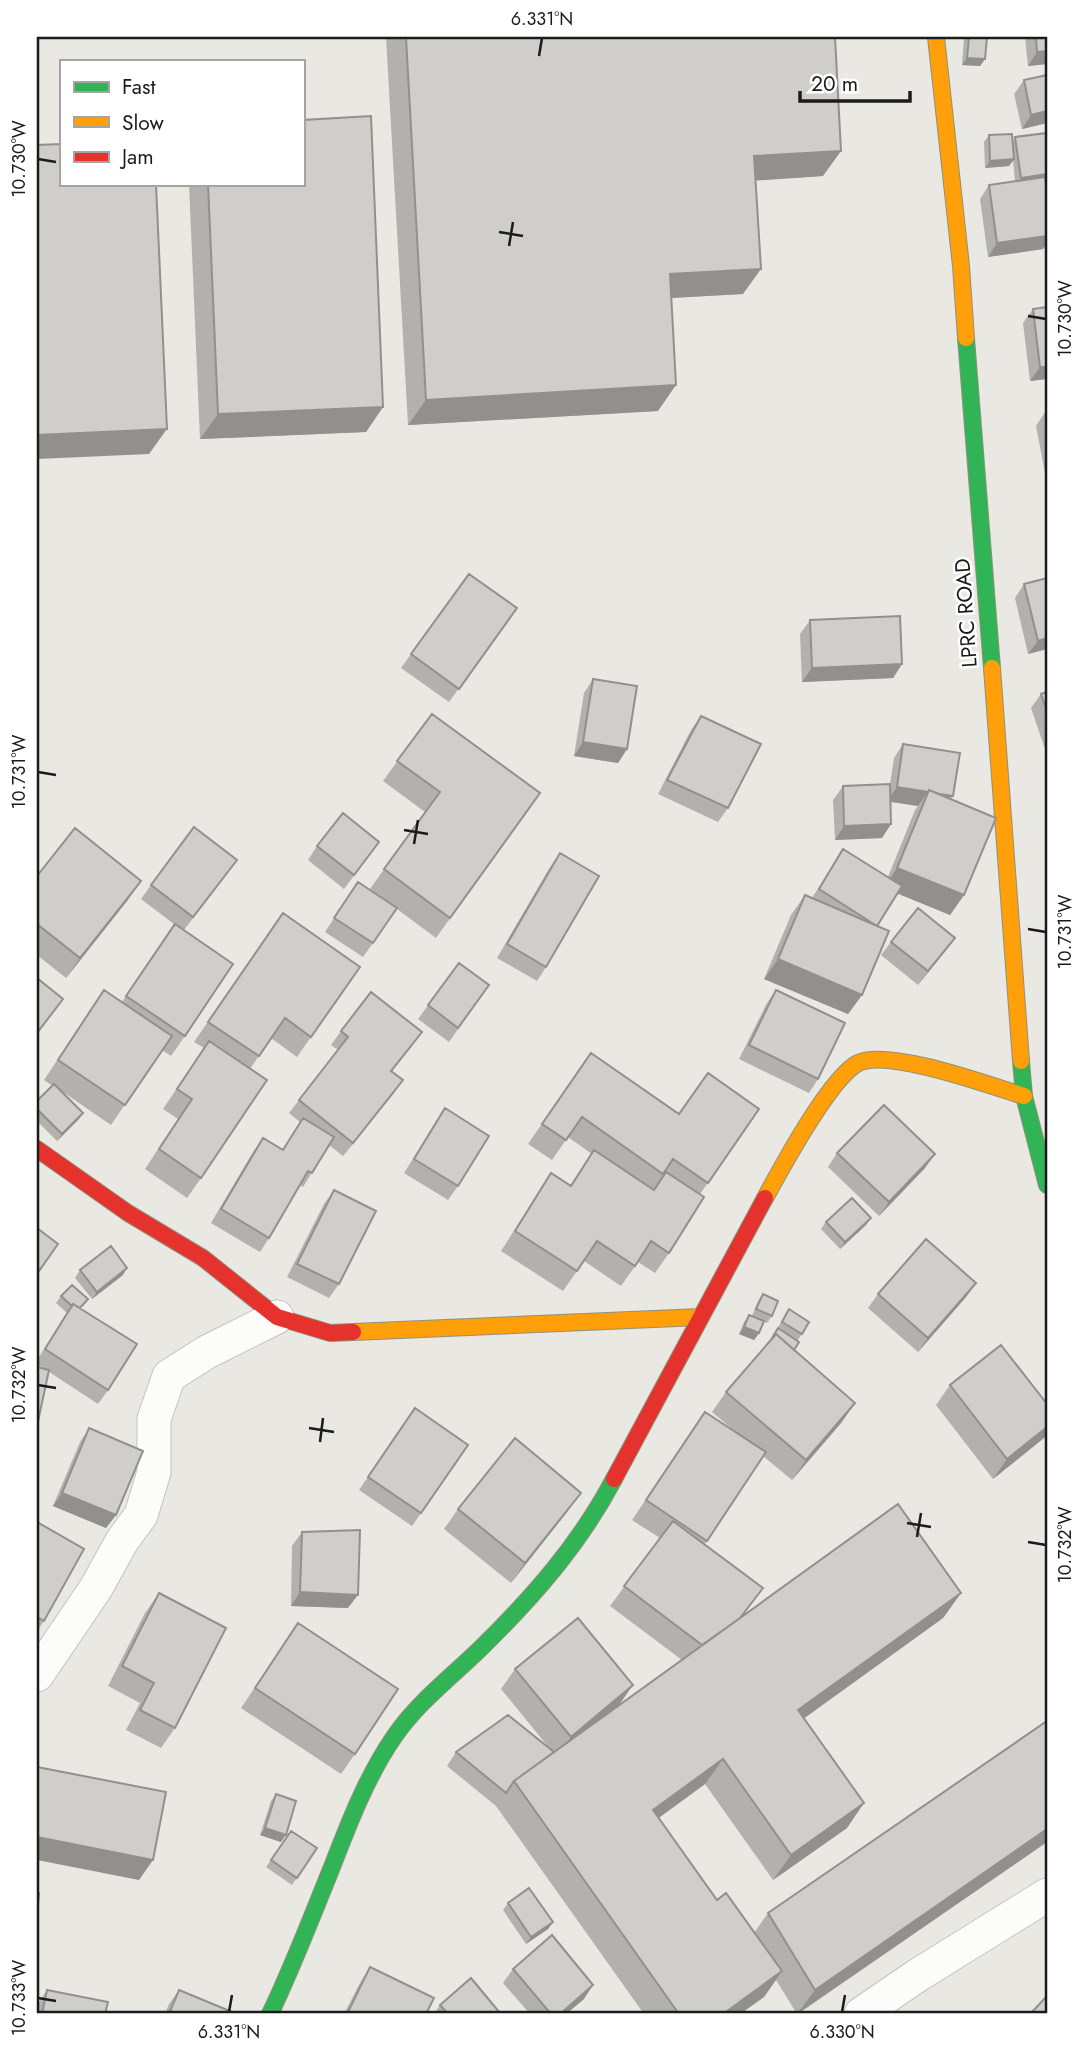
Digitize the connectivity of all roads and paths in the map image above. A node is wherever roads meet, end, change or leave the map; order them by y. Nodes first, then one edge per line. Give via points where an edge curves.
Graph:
1 (936, 37) edge
2 (1024, 1096) junction
3 (37, 1149) edge
4 (1047, 1185) edge
5 (277, 1317) junction
6 (701, 1317) junction
7 (37, 1675) edge
8 (1047, 1895) edge
9 (918, 1975) junction
10 (270, 2014) edge
11 (861, 2014) edge
12 (910, 2014) edge

1 - 2 street, LPRC ROAD via 961,265
2 - 4 street, LPRC ROAD
2 - 6 street via 913,1063 863,1061 855,1065 814,1117
3 - 5 street via 128,1213 203,1258
5 - 6 street via 330,1333
5 - 7 street via 169,1376 154,1419 154,1472 141,1516
6 - 10 street via 572,1548 485,1644 419,1707 386,1749 347,1828 292,1972
8 - 9 street
9 - 11 street
9 - 12 street

